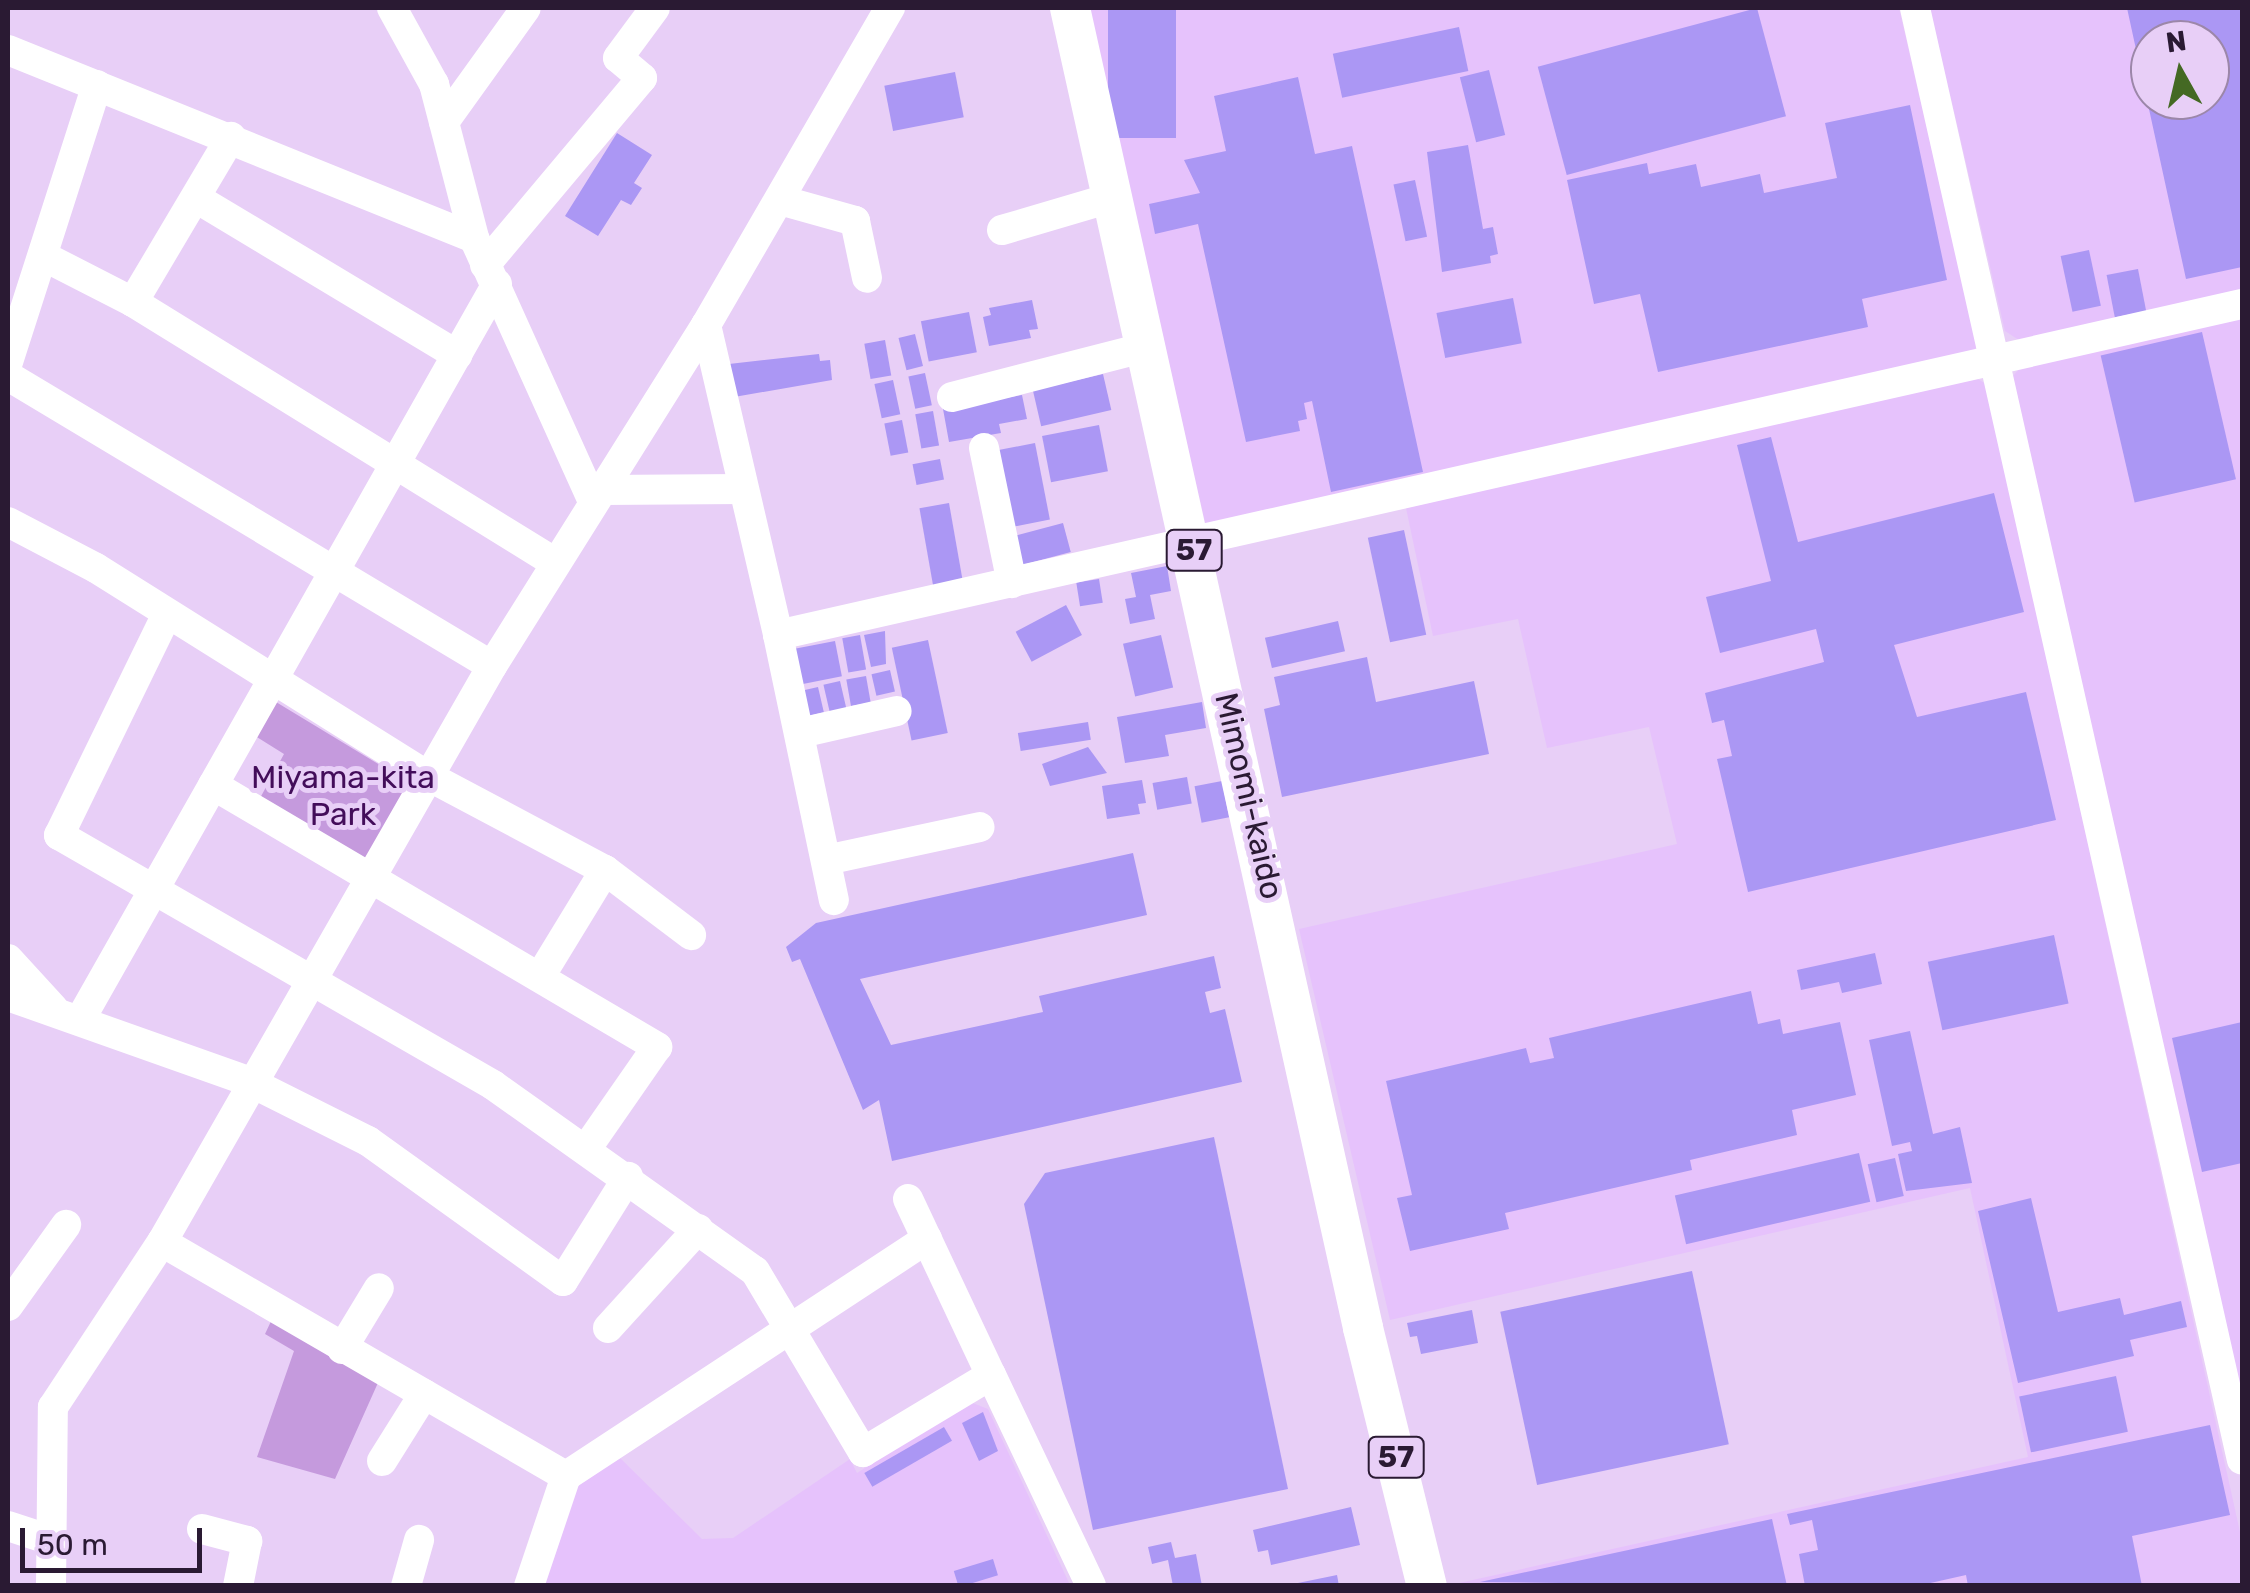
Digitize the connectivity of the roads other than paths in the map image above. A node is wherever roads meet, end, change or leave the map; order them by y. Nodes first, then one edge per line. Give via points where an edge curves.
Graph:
1 (526, 8) edge
2 (655, 8) edge
3 (890, 8) edge
4 (1070, 8) edge
5 (1915, 8) edge
6 (395, 10) edge
7 (8, 50) edge
8 (96, 85) junction
9 (444, 122) junction
10 (231, 137) junction
11 (1114, 197) junction
12 (196, 198) junction
13 (780, 200) junction
14 (1002, 230) dead end
15 (44, 256) junction
16 (485, 262) junction
17 (867, 278) dead end
18 (133, 302) junction
19 (2242, 304) edge
20 (706, 325) junction
21 (13, 327) edge
22 (1147, 347) junction
23 (457, 355) junction
24 (1996, 360) junction
25 (8, 362) edge
26 (8, 376) edge
27 (952, 398) dead end
28 (984, 448) dead end
29 (396, 463) junction
30 (743, 490) junction
31 (598, 496) junction
32 (8, 522) edge
33 (1192, 542) junction
34 (555, 563) junction
35 (335, 570) junction
36 (1012, 582) junction
37 (166, 616) junction
38 (778, 635) junction
39 (492, 666) junction
40 (271, 682) junction
41 (897, 711) dead end
42 (800, 733) junction
43 (428, 776) junction
44 (213, 786) junction
45 (980, 828) dead end
46 (826, 860) junction
47 (605, 870) junction
48 (371, 879) junction
49 (152, 892) junction
50 (834, 900) dead end
51 (691, 935) dead end
52 (8, 958) edge
53 (540, 975) junction
54 (307, 983) junction
55 (8, 996) edge
56 (68, 1015) junction
57 (248, 1082) junction
58 (586, 1148) junction
59 (628, 1178) junction
60 (908, 1199) dead end
61 (66, 1224) dead end
62 (698, 1229) junction
63 (927, 1239) junction
64 (162, 1242) junction
65 (379, 1288) dead end
66 (8, 1306) edge
67 (790, 1326) junction
68 (608, 1328) dead end
69 (342, 1349) junction
70 (990, 1376) junction
71 (424, 1394) junction
72 (382, 1460) dead end
73 (2242, 1460) edge
74 (566, 1476) junction
75 (8, 1526) edge
76 (202, 1529) dead end
77 (418, 1540) dead end
78 (54, 1541) junction
79 (51, 1586) edge
80 (238, 1586) edge
81 (406, 1586) edge
82 (529, 1586) edge
83 (1091, 1586) edge
84 (1427, 1586) edge

1 - 9 street
2 - 16 street via 618,58 642,78
3 - 13 street
4 - 11 main road, Mimomi-kaido / 57
5 - 24 street
6 - 9 street via 434,84
7 - 8 street
8 - 10 street
8 - 15 street
9 - 16 street
10 - 12 street
10 - 16 street
11 - 14 street
11 - 22 main road, Mimomi-kaido / 57
12 - 18 street
12 - 23 street
13 - 17 street via 856,221
13 - 20 street
15 - 18 street
15 - 21 street
16 - 23 street
16 - 31 street
18 - 29 street
19 - 24 street
20 - 30 street
20 - 31 street
21 - 25 street
22 - 27 street
22 - 33 main road, Mimomi-kaido / 57
23 - 29 street
24 - 33 street
24 - 73 street
26 - 35 street
28 - 36 street
29 - 34 street
29 - 35 street
30 - 31 street
30 - 38 street
31 - 34 street
32 - 37 street via 96,568
33 - 36 street
33 - 84 main road, Mimomi-kaido / 57 via 1363,1328
34 - 39 street
35 - 39 street
35 - 40 street
36 - 38 street
37 - 40 street
37 - 49 street via 59,835
38 - 42 street
39 - 43 street
40 - 43 street
40 - 44 street
41 - 42 street
42 - 46 street
43 - 47 street
43 - 48 street
44 - 48 street
44 - 49 street
45 - 46 street
46 - 50 street
47 - 51 street
47 - 53 street
48 - 53 street
48 - 54 street
49 - 54 street
49 - 56 street
52 - 56 street
53 - 58 street via 657,1047
54 - 57 street
54 - 58 street via 492,1085
55 - 56 street
56 - 57 street
57 - 59 street via 368,1141 563,1281
57 - 64 street
58 - 59 street
59 - 62 street
60 - 63 street
61 - 66 street
62 - 67 street via 755,1271
62 - 68 street
63 - 67 street
63 - 70 street
64 - 69 street
64 - 78 street via 53,1407 48,1434
65 - 69 street
67 - 70 street via 863,1452
67 - 74 street
69 - 71 street
70 - 83 street
71 - 72 street
71 - 74 street
74 - 82 street
75 - 78 street
76 - 80 street via 247,1540
77 - 81 street
78 - 79 street

